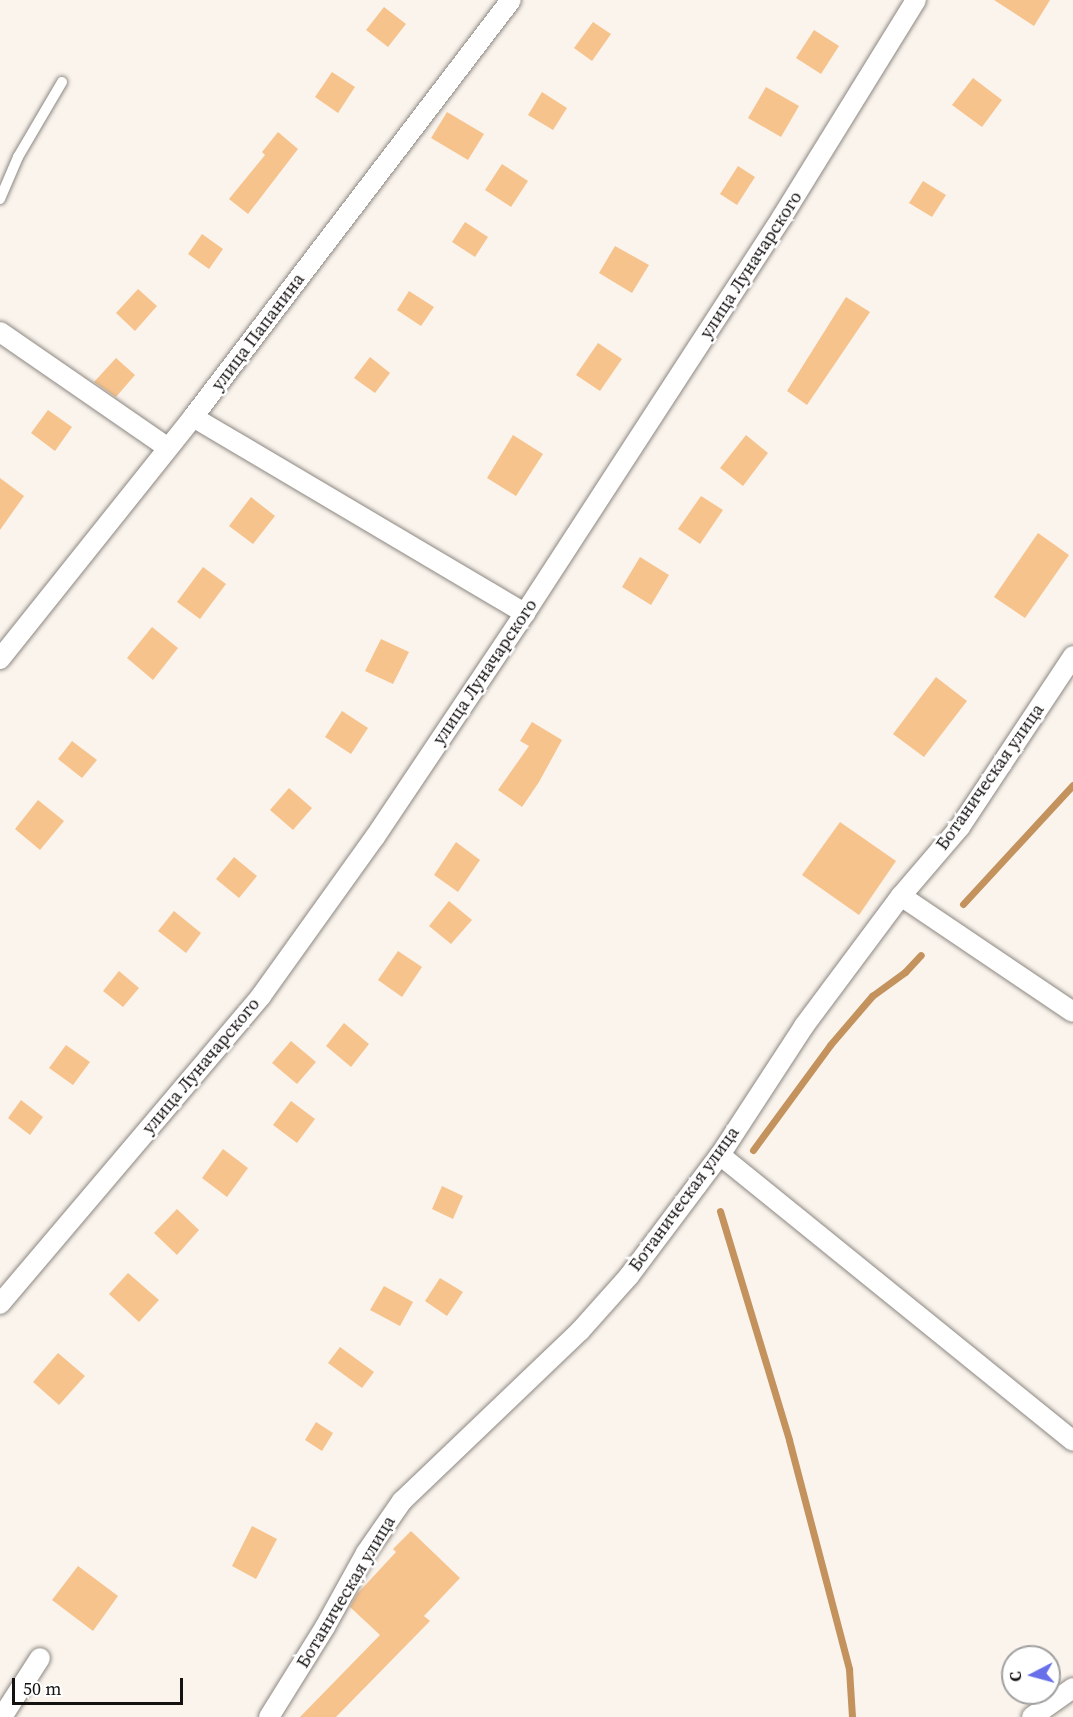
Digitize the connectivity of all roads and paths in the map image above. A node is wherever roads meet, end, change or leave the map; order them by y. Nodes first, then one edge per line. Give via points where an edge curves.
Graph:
1 (511, 0) edge
2 (916, 0) edge
3 (62, 82) dead end
4 (0, 200) edge
5 (0, 332) edge
6 (193, 417) junction
7 (168, 448) junction
8 (525, 613) junction
9 (1073, 656) edge
10 (0, 659) edge
11 (901, 896) junction
12 (1073, 1012) edge
13 (720, 1155) junction
14 (0, 1304) edge
15 (1073, 1441) edge
16 (40, 1658) dead end
17 (1073, 1688) edge
18 (2, 1717) edge
19 (269, 1717) edge
20 (1032, 1717) edge

1 - 6 street, улица Папанина
2 - 8 street, улица Луначарского via 783,217
3 - 4 lane via 18,158
5 - 7 street
6 - 7 street, улица Папанина
6 - 8 street
7 - 10 street, улица Папанина
8 - 14 street, улица Луначарского via 375,837 261,996
9 - 11 street, Ботаническая улица via 960,827
11 - 12 street
11 - 13 street, Ботаническая улица via 804,1026
13 - 15 street
13 - 19 street, Ботаническая улица via 629,1276 580,1331 402,1501 366,1553
16 - 18 street
17 - 20 street

